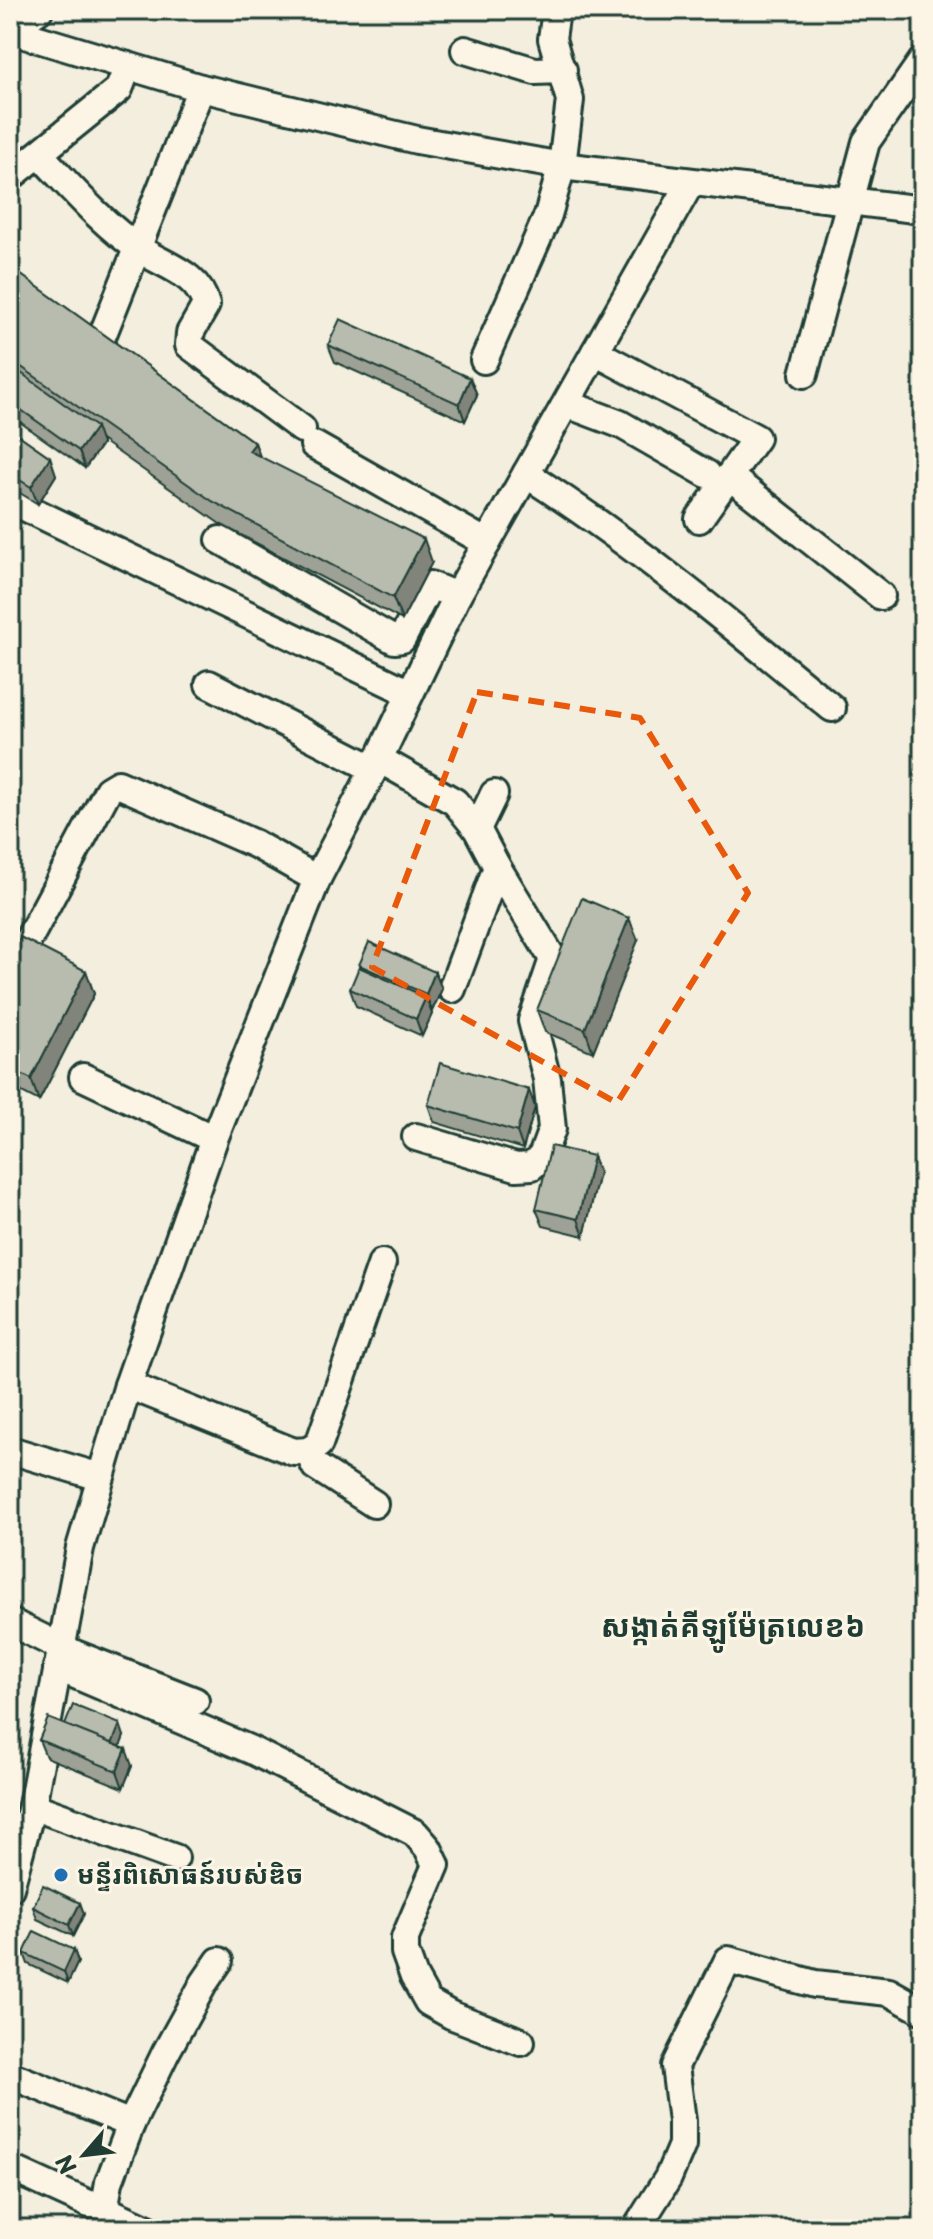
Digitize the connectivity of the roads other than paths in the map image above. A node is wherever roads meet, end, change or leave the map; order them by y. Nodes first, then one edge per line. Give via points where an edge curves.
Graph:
1 (39, 10) edge
2 (556, 10) edge
3 (13, 24) edge
4 (465, 50) dead end
5 (923, 60) edge
6 (128, 66) junction
7 (563, 70) junction
8 (201, 88) junction
9 (40, 155) junction
10 (562, 166) junction
11 (10, 177) edge
12 (691, 182) junction
13 (849, 202) junction
14 (923, 210) edge
15 (139, 249) junction
16 (99, 344) edge
17 (595, 352) junction
18 (484, 360) dead end
19 (804, 374) dead end
20 (567, 404) junction
21 (526, 474) junction
22 (718, 475) junction
23 (10, 500) edge
24 (699, 519) dead end
25 (220, 540) dead end
26 (487, 543) junction
27 (457, 596) junction
28 (881, 596) dead end
29 (209, 684) dead end
30 (410, 693) junction
31 (832, 708) dead end
32 (376, 764) junction
33 (494, 794) dead end
34 (477, 829) junction
35 (497, 867) junction
36 (317, 879) junction
37 (10, 974) edge
38 (452, 989) dead end
39 (83, 1077) dead end
40 (416, 1137) dead end
41 (214, 1139) junction
42 (382, 1263) dead end
43 (128, 1385) junction
44 (10, 1450) edge
45 (308, 1451) junction
46 (100, 1477) junction
47 (374, 1504) dead end
48 (10, 1622) edge
49 (59, 1657) junction
50 (195, 1701) dead end
51 (32, 1806) junction
52 (175, 1858) dead end
53 (10, 1888) edge
54 (219, 1961) dead end
55 (923, 2011) edge
56 (521, 2042) dead end
57 (10, 2075) edge
58 (131, 2124) junction
59 (21, 2173) dead end
60 (105, 2205) junction
61 (148, 2229) edge
62 (636, 2229) edge

1 - 3 street
2 - 7 street via 552,39
3 - 6 street via 25,35
4 - 7 street via 535,71
5 - 13 street via 866,142
6 - 8 street
6 - 9 street via 119,89
7 - 10 street via 570,100
8 - 10 street via 417,140
8 - 15 street
9 - 11 street
9 - 15 street
10 - 12 street
10 - 18 street via 548,215
12 - 13 street
12 - 17 street
13 - 14 street
13 - 19 street
15 - 16 street
15 - 26 street via 190,277 203,291 206,305 189,345 308,437
17 - 20 street
17 - 22 street via 756,438
20 - 21 street
20 - 22 street via 620,424
21 - 26 street
21 - 31 street via 631,546
22 - 24 street
22 - 28 street
23 - 30 street
25 - 27 street via 394,640 402,639 430,585
26 - 27 street
27 - 30 street
29 - 32 street
30 - 32 street
32 - 34 street via 455,802
32 - 36 street
33 - 34 street
34 - 35 street
35 - 38 street
35 - 40 street via 553,959 532,1021 547,1079 552,1129 542,1156 532,1166 516,1167
36 - 37 street via 255,844 118,784 108,790
36 - 41 street
39 - 41 street
41 - 43 street
42 - 45 street via 319,1444
43 - 45 street via 294,1452
43 - 46 street
44 - 46 street
45 - 47 street via 315,1466
46 - 49 street
48 - 49 street
49 - 50 street
49 - 51 street
49 - 56 street via 415,1833 436,1865 405,1938 414,1977 428,2002
51 - 52 street
51 - 53 street
54 - 58 street
55 - 62 street via 889,1992 815,1984 728,1960 675,2066 682,2145
57 - 58 street
58 - 60 street
59 - 60 street via 89,2204
60 - 61 street

